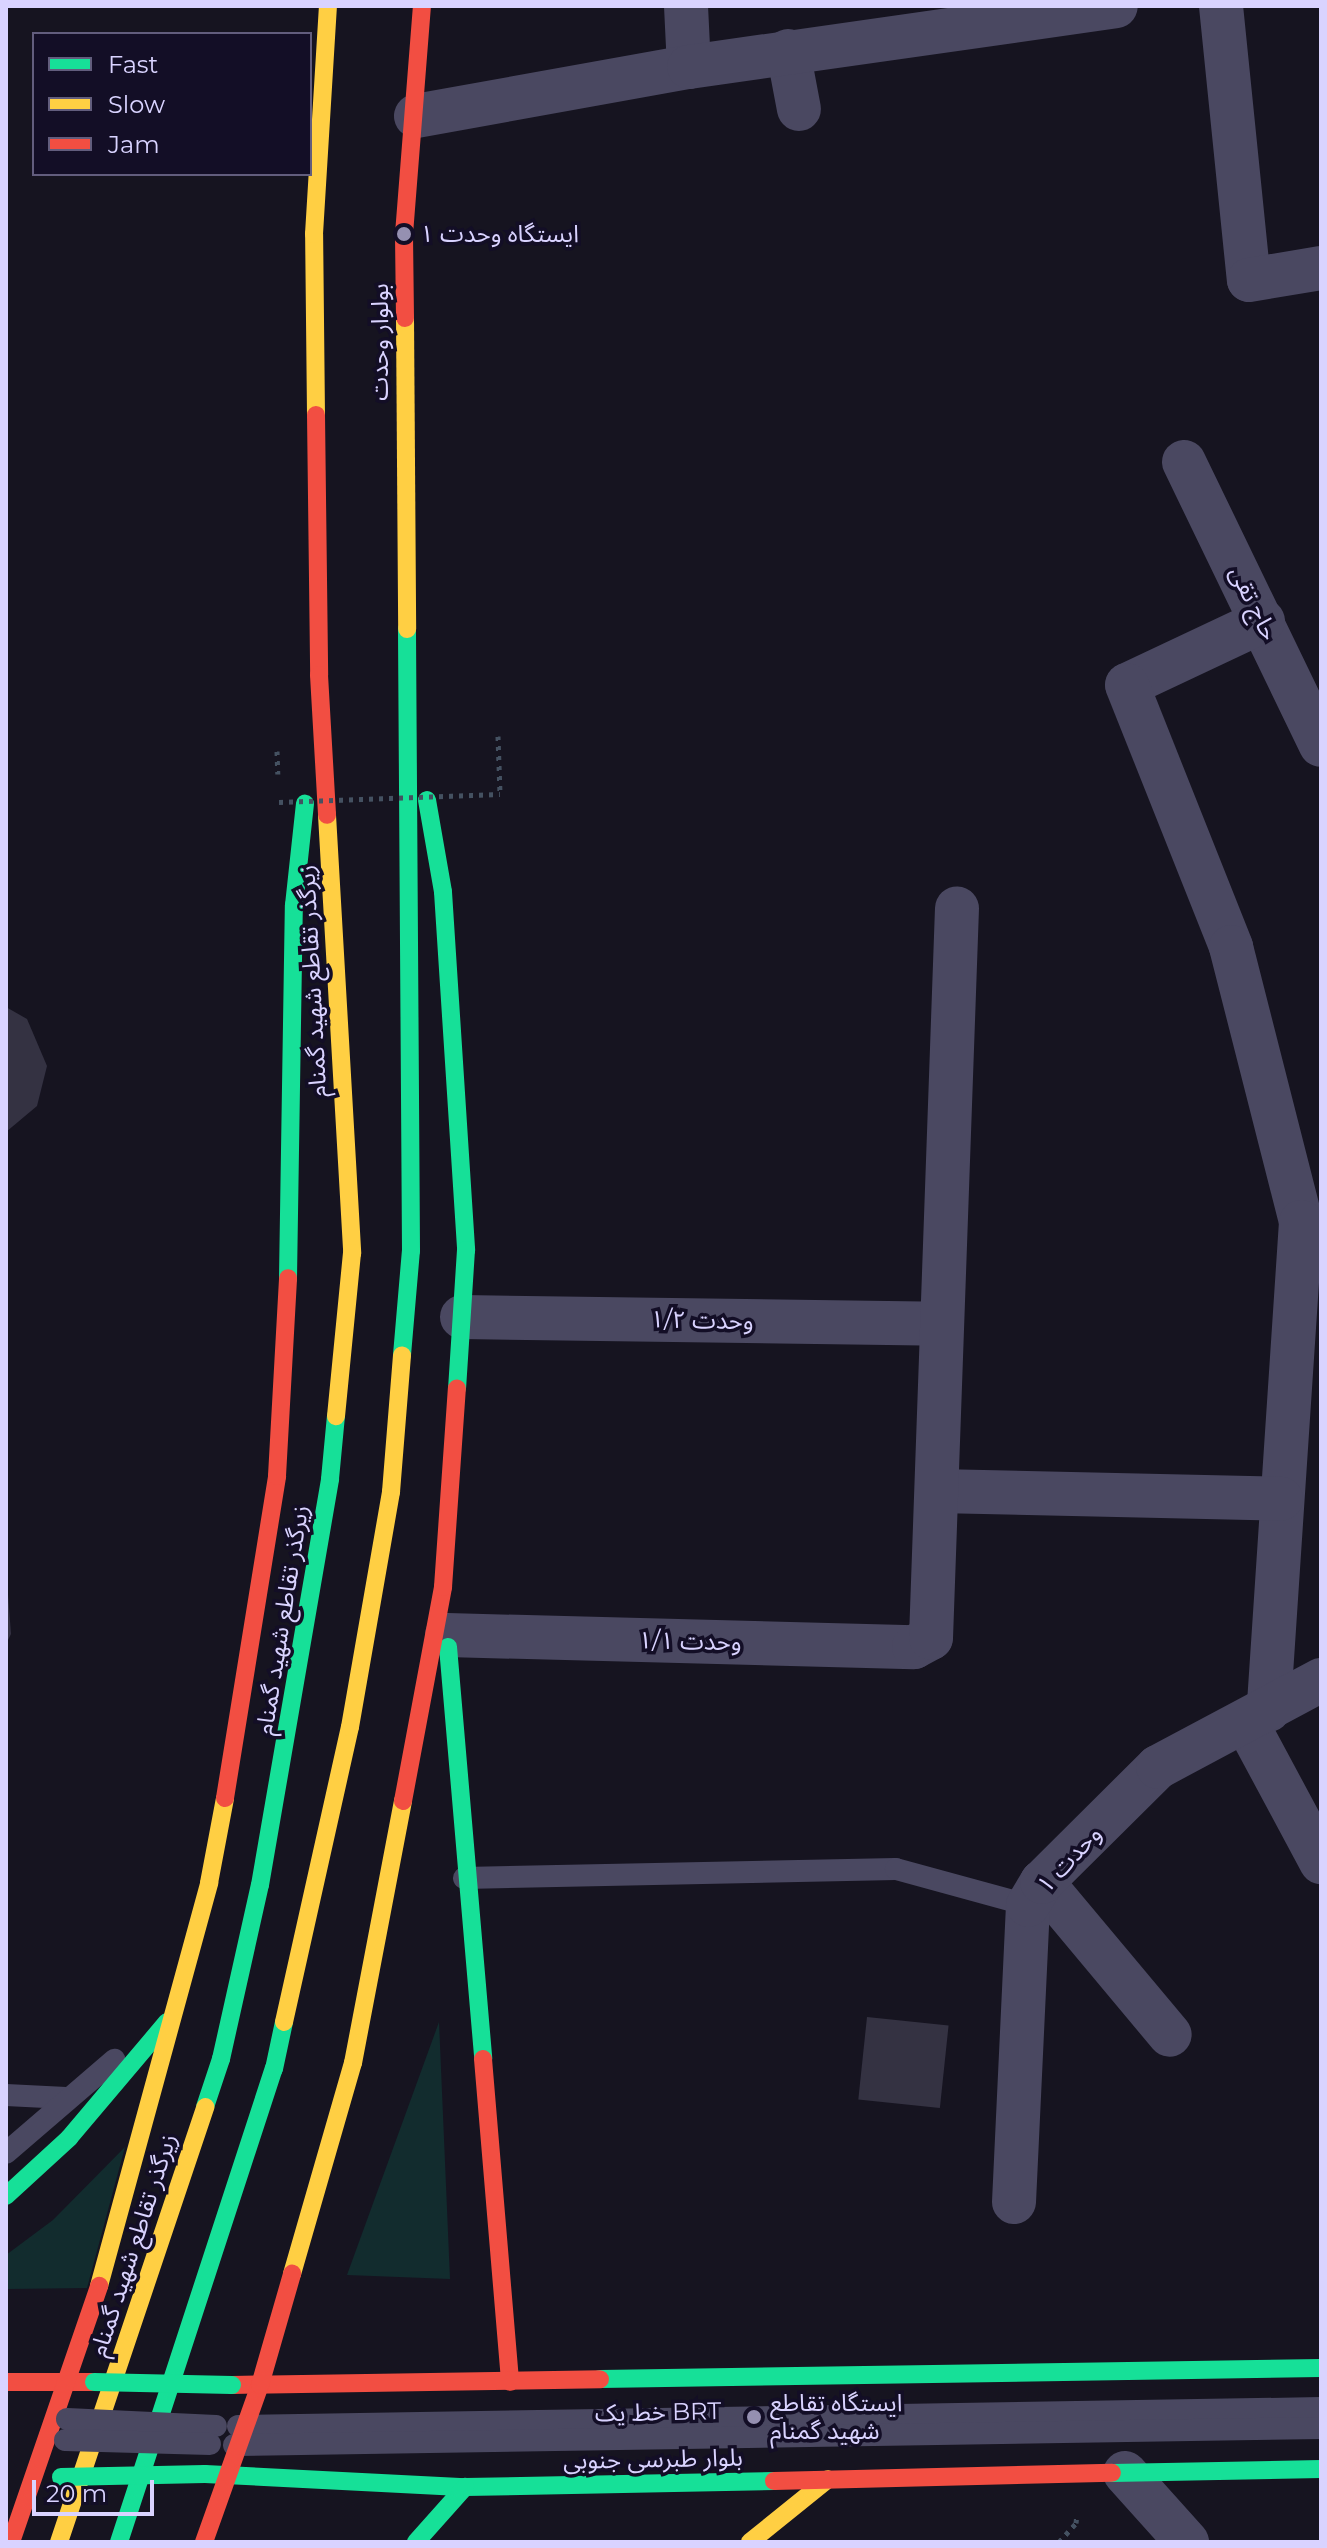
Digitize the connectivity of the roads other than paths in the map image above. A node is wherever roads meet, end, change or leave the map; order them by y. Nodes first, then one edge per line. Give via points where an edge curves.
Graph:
1 (328, 6) edge
2 (422, 6) edge
3 (686, 6) edge
4 (1116, 6) edge
5 (1221, 6) edge
6 (893, 20) edge
7 (788, 51) junction
8 (689, 67) junction
9 (799, 109) dead end
10 (416, 116) junction
11 (1321, 268) edge
12 (1184, 462) dead end
13 (1263, 621) junction
14 (319, 675) junction
15 (405, 680) junction
16 (1321, 745) edge
17 (957, 908) dead end
18 (462, 1317) junction
19 (941, 1324) junction
20 (937, 1491) junction
21 (1281, 1499) junction
22 (443, 1587) junction
23 (447, 1635) junction
24 (1321, 1680) edge
25 (1258, 1716) junction
26 (1321, 1862) edge
27 (464, 1878) junction
28 (1035, 1894) junction
29 (177, 2011) junction
30 (1170, 2035) dead end
31 (6, 2095) edge
32 (66, 2098) junction
33 (6, 2153) edge
34 (6, 2196) edge
35 (1014, 2202) dead end
36 (1321, 2368) edge
37 (65, 2381) junction
38 (6, 2382) edge
39 (510, 2382) junction
40 (260, 2385) junction
41 (1321, 2408) edge
42 (1321, 2428) edge
43 (57, 2429) junction
44 (240, 2436) junction
45 (1321, 2469) edge
46 (1125, 2473) junction
47 (226, 2474) junction
48 (30, 2477) junction
49 (6, 2478) edge
50 (828, 2479) junction
51 (465, 2487) junction
52 (11, 2542) edge
53 (59, 2542) edge
54 (119, 2542) edge
55 (204, 2542) edge
56 (416, 2542) edge
57 (750, 2542) edge
58 (1187, 2542) edge

1 - 14 main road via 314,234
2 - 10 main road, بولوار وحدت
3 - 8 street
4 - 6 street
5 - 11 street via 1249,280
6 - 7 street
7 - 8 street
7 - 9 street
8 - 10 street
10 - 15 main road, بولوار وحدت via 404,234
12 - 13 street, حاج تقی
13 - 16 street, حاج تقی
13 - 21 street via 1127,685 1231,947 1301,1222
14 - 29 main road via 294,905 290,1248 277,1476 209,1883
14 - 53 main road, زیرگذر تقاطع شهید گمنام via 352,1253 330,1479 260,1885 221,2059
15 - 18 main road via 443,892 466,1250
15 - 54 main road via 411,1251 391,1492 350,1727 274,2069
17 - 19 street
18 - 19 street, وحدت ۱/۲
18 - 22 main road
19 - 20 street
20 - 21 street
20 - 23 street, وحدت ۱/۱ via 931,1638 914,1647
21 - 25 street
22 - 23 main road
22 - 40 main road via 353,2063
23 - 27 main road
24 - 25 street, وحدت ۱
25 - 26 street
25 - 28 street, وحدت ۱ via 1158,1767
27 - 28 lane via 896,1869
27 - 39 main road
28 - 30 street
28 - 35 street, وحدت ۱
29 - 32 lane
29 - 34 main road via 69,2138
29 - 37 main road via 110,2255
31 - 32 lane
32 - 33 lane
36 - 39 main road
37 - 38 main road
37 - 40 main road, bridge
37 - 43 main road
39 - 40 main road
40 - 44 main road
41 - 44 lane, خط یک BRT
42 - 44 lane, خط یک BRT
43 - 44 lane, خط یک BRT, bridge
43 - 48 main road
44 - 47 main road
45 - 46 main road, بلوار طبرسی جنوبی
46 - 50 main road, بلوار طبرسی جنوبی
46 - 58 street
47 - 48 main road, بلوار طبرسی جنوبی, bridge
47 - 51 main road, بلوار طبرسی جنوبی
47 - 55 main road
48 - 49 main road, بلوار طبرسی جنوبی
48 - 52 main road
50 - 51 main road, بلوار طبرسی جنوبی
50 - 57 main road
51 - 56 main road

